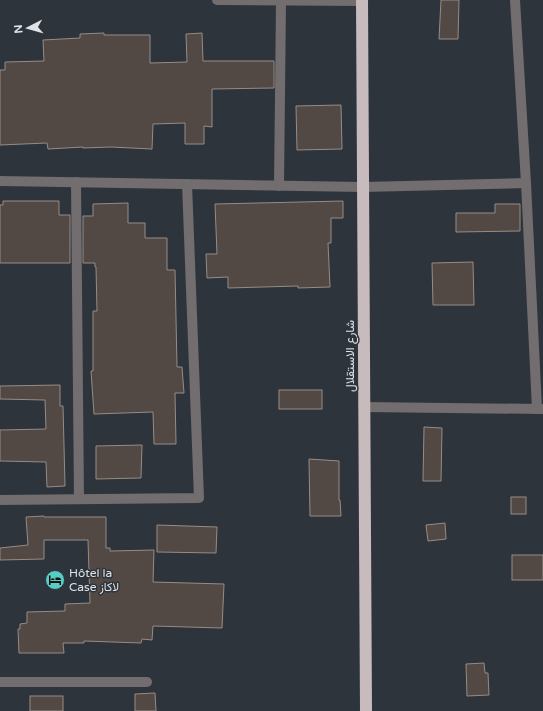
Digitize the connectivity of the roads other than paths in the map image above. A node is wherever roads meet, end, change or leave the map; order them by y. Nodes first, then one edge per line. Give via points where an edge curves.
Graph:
1 (217, 0) edge
2 (362, 0) edge
3 (515, 0) edge
4 (281, 2) junction
5 (0, 181) edge
6 (76, 182) junction
7 (187, 184) junction
8 (526, 184) junction
9 (279, 186) junction
10 (363, 187) junction
11 (364, 407) junction
12 (540, 409) edge
13 (80, 499) junction
14 (0, 500) edge
15 (0, 682) edge
16 (147, 682) dead end
17 (366, 711) edge

1 - 4 street
2 - 4 street
2 - 10 highway, شارع الاستقلال
3 - 8 street
4 - 9 street
5 - 6 street
6 - 7 street
6 - 13 street
7 - 9 street
7 - 13 street via 199,498
8 - 10 street
8 - 12 street
9 - 10 street
10 - 11 highway, شارع الاستقلال
11 - 12 street
11 - 17 highway, شارع الاستقلال
13 - 14 street
15 - 16 street

